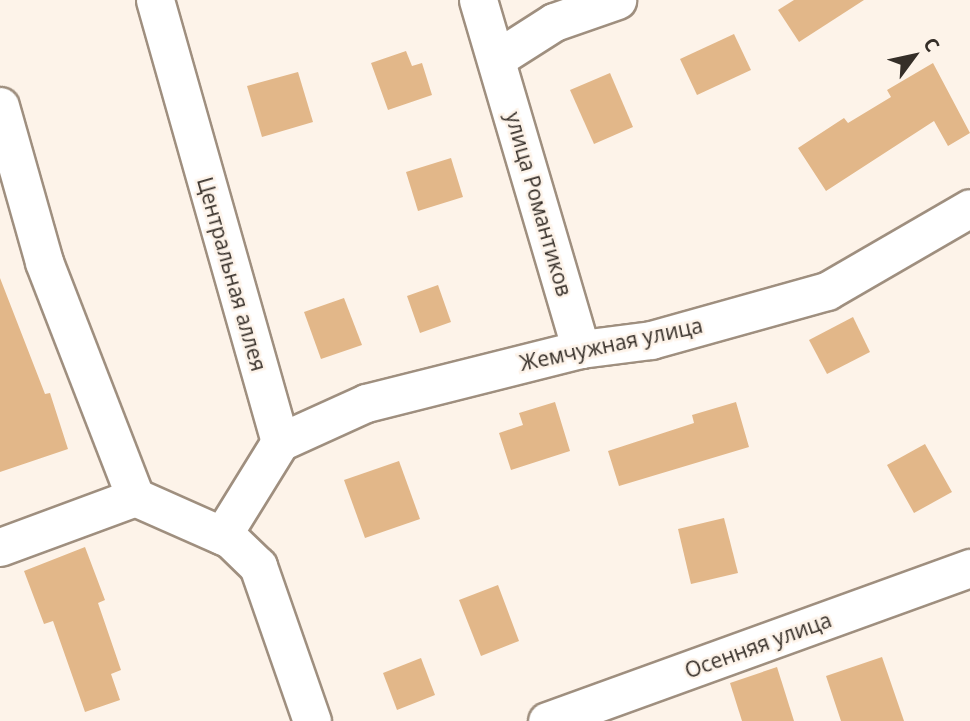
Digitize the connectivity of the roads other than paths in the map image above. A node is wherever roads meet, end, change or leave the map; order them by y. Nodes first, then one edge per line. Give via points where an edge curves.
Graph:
1 (155, 0) edge
2 (478, 0) edge
3 (617, 0) edge
4 (496, 59) junction
5 (0, 106) edge
6 (970, 208) edge
7 (581, 349) junction
8 (280, 442) junction
9 (135, 497) junction
10 (222, 536) junction
11 (0, 547) edge
12 (970, 568) edge
13 (312, 721) edge
14 (547, 721) edge

1 - 8 street, Центральная аллея
2 - 4 street, улица Романтиков
3 - 4 street via 554,22
4 - 7 street, улица Романтиков
5 - 9 street via 44,262
6 - 7 street, Жемчужная улица via 827,291 651,340
7 - 8 street, Жемчужная улица via 366,402
8 - 10 street
9 - 10 street
9 - 11 street
10 - 13 street via 258,566
12 - 14 street, Осенняя улица

